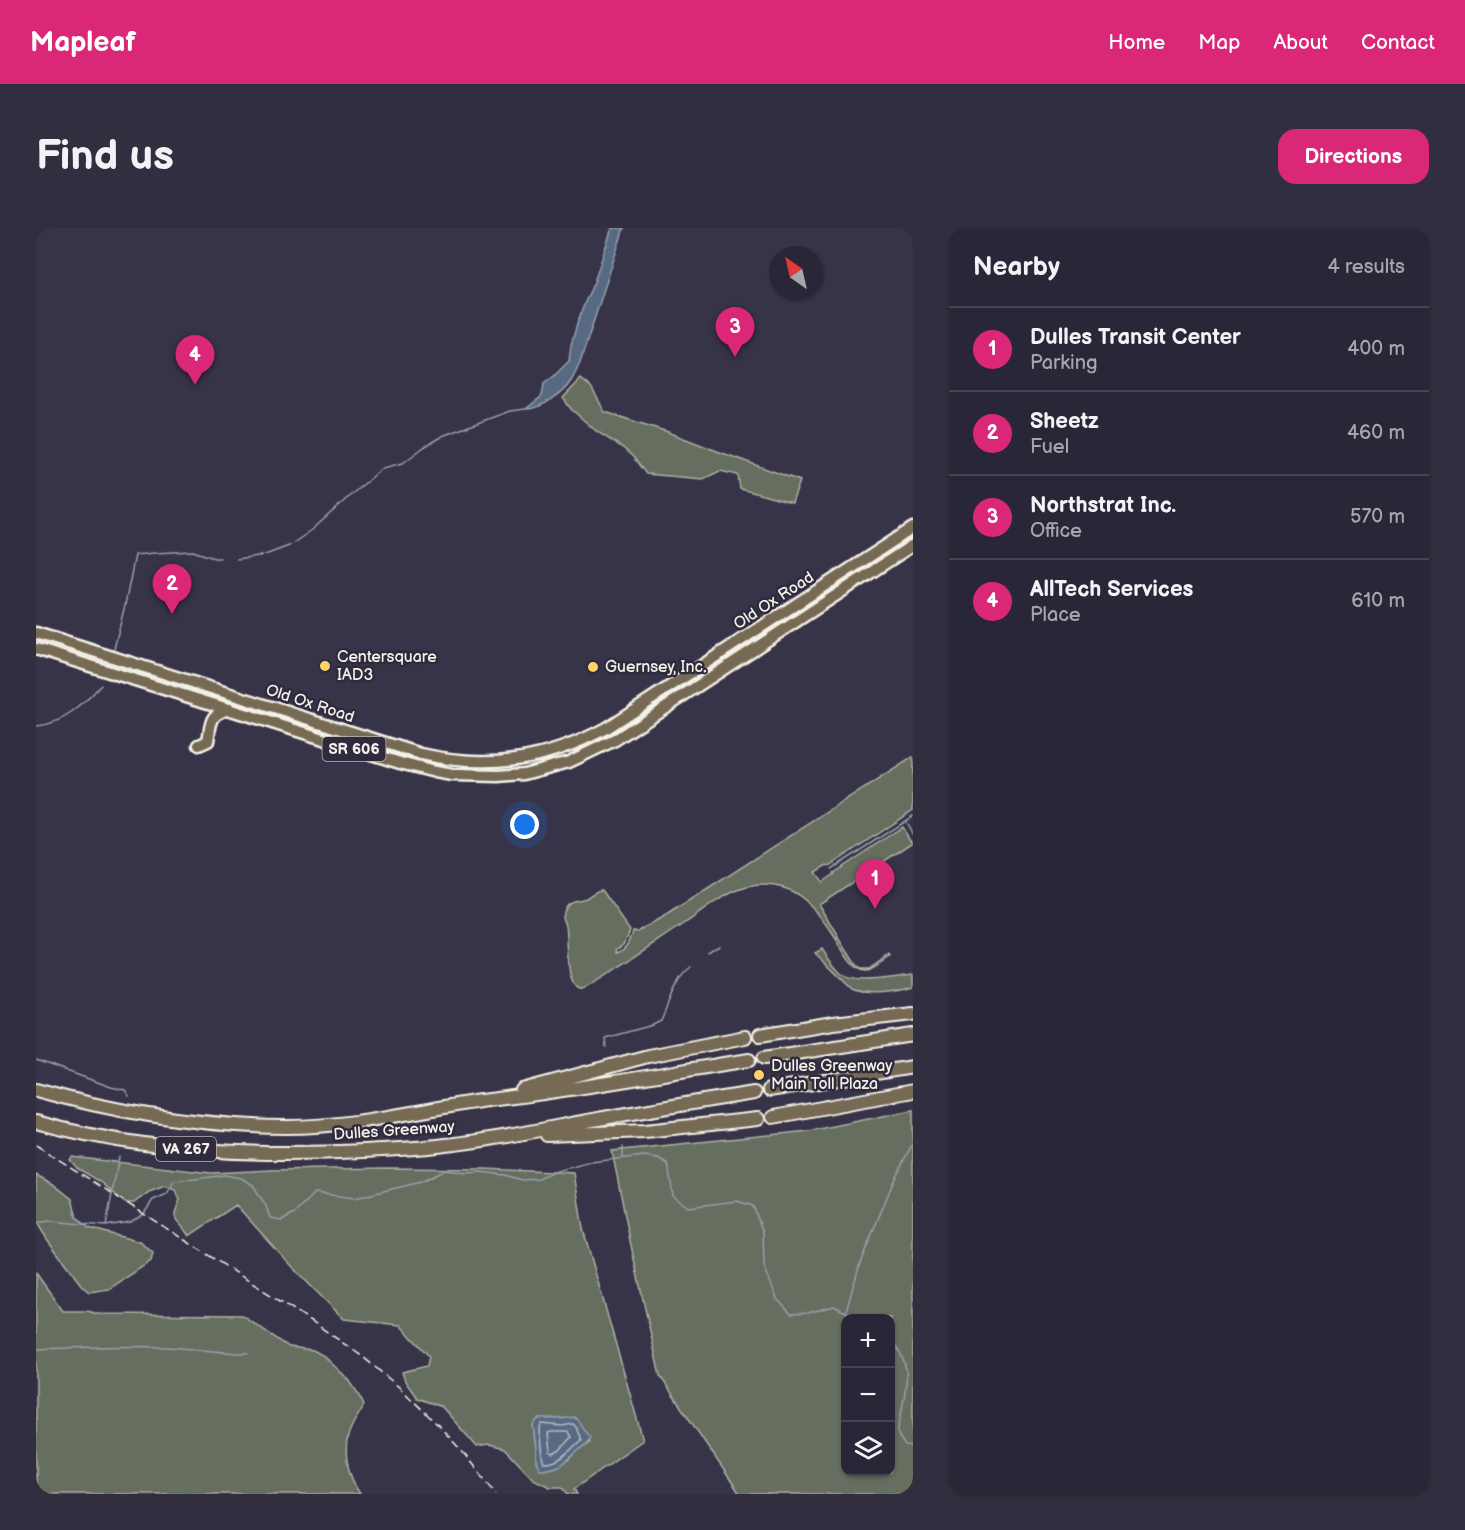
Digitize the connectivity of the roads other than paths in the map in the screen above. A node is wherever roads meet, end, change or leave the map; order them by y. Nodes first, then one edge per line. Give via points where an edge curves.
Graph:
1 (913, 528) edge
2 (913, 545) edge
3 (36, 633) edge
4 (36, 648) edge
5 (230, 709) junction
6 (199, 745) dead end
7 (913, 1014) edge
8 (760, 1035) dead end
9 (913, 1035) edge
10 (745, 1037) dead end
11 (764, 1058) dead end
12 (749, 1060) dead end
13 (913, 1066) edge
14 (36, 1090) edge
15 (769, 1090) dead end
16 (913, 1091) edge
17 (754, 1093) dead end
18 (481, 1101) junction
19 (773, 1117) dead end
20 (758, 1119) dead end
21 (36, 1122) edge
22 (507, 1137) junction

1 - 3 main road, Old Ox Road / SR 606 via 606,728 559,749 520,759 470,762 421,754
2 - 5 main road, Old Ox Road / SR 606 via 615,740 568,762 524,774 468,776 435,772
4 - 5 main road, Old Ox Road / SR 606
5 - 6 main road via 215,716 208,741
7 - 8 highway
9 - 11 highway
10 - 18 highway via 648,1056
12 - 18 highway, Dulles Greenway / VA 267
13 - 15 highway
14 - 18 highway, Dulles Greenway / VA 267 via 132,1113 225,1125 289,1127 362,1122
16 - 19 highway
17 - 22 highway, Dulles Greenway / VA 267
20 - 22 highway via 645,1131
21 - 22 highway, Dulles Greenway / VA 267 via 151,1145 248,1154 421,1148

